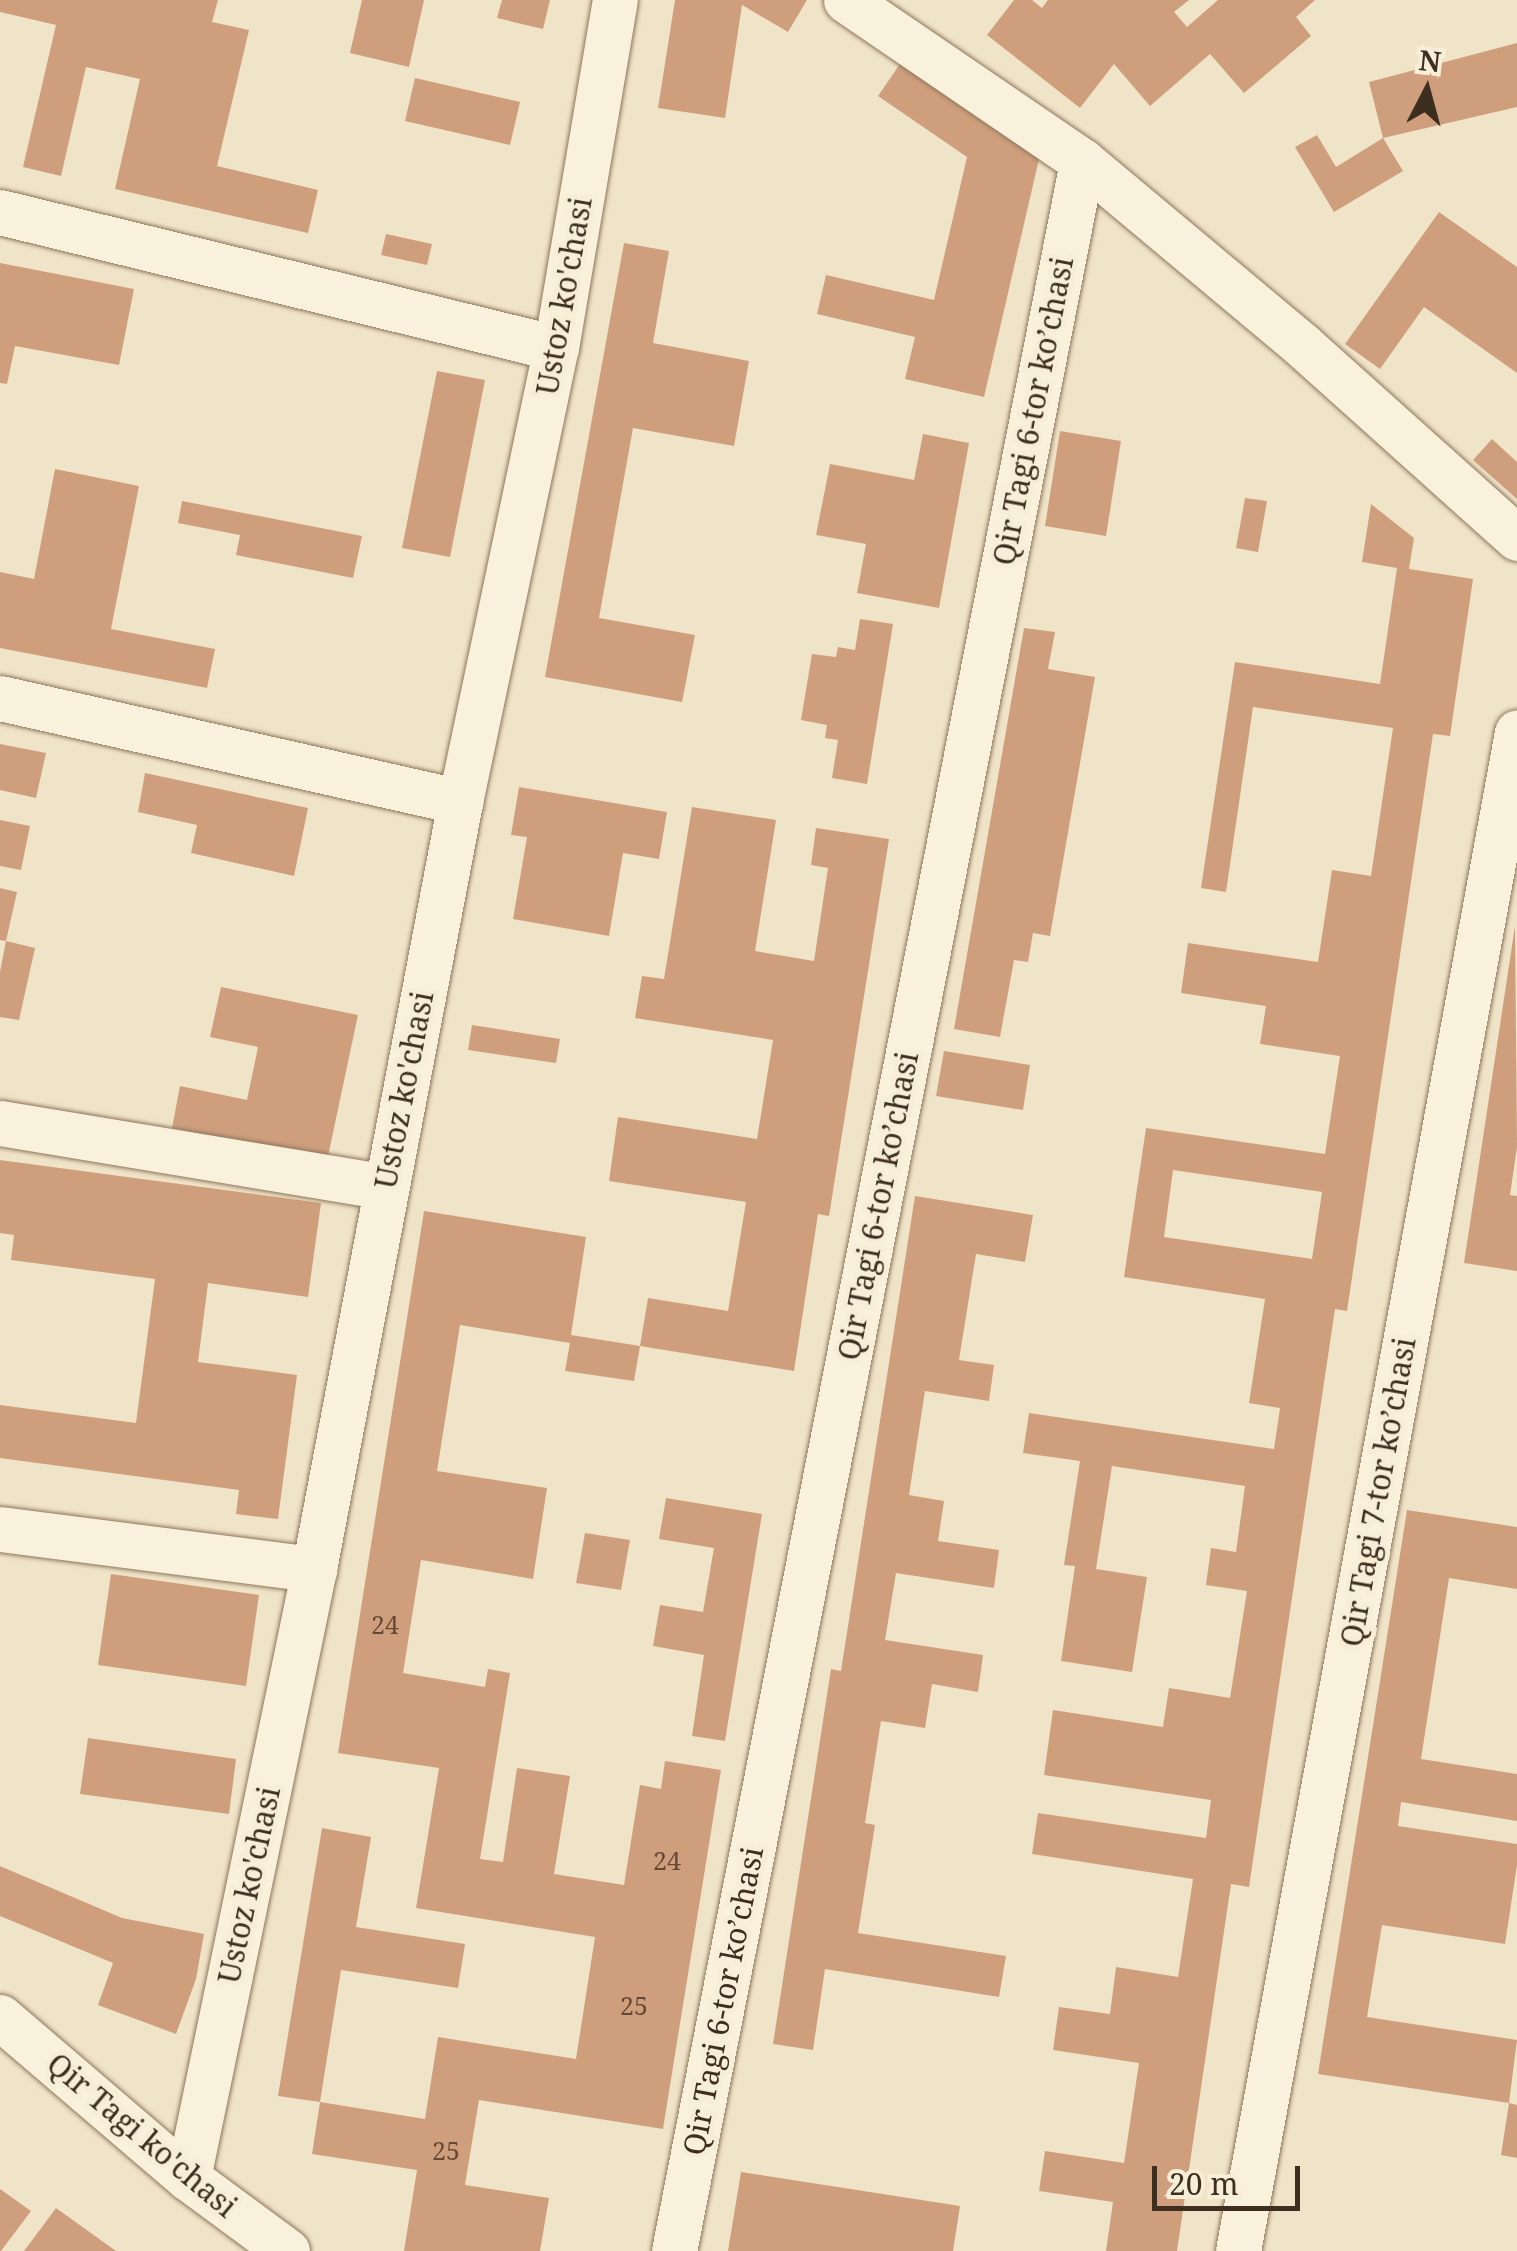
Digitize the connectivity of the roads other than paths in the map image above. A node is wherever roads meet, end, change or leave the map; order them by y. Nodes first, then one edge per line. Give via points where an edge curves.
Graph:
1 (615, 0) edge
2 (846, 0) edge
3 (1082, 160) junction
4 (0, 212) edge
5 (556, 348) junction
6 (1517, 538) edge
7 (0, 698) edge
8 (1517, 732) edge
9 (460, 802) junction
10 (0, 1122) edge
11 (386, 1187) junction
12 (0, 1528) edge
13 (314, 1569) junction
14 (0, 2016) edge
15 (188, 2178) junction
16 (286, 2251) edge
17 (674, 2251) edge
18 (1238, 2251) edge

1 - 5 street, Ustoz ko'chasi
2 - 3 street
3 - 6 street
3 - 17 street, Qir Tagi 6-tor koʼchasi
4 - 5 street
5 - 9 street, Ustoz ko'chasi
7 - 9 street
8 - 18 street, Qir Tagi 7-tor koʼchasi
9 - 11 street, Ustoz ko'chasi
10 - 11 street
11 - 13 street, Ustoz ko'chasi
12 - 13 street
13 - 15 street, Ustoz ko'chasi
14 - 15 street, Qir Tagi ko'chasi
15 - 16 street, Qir Tagi ko'chasi

